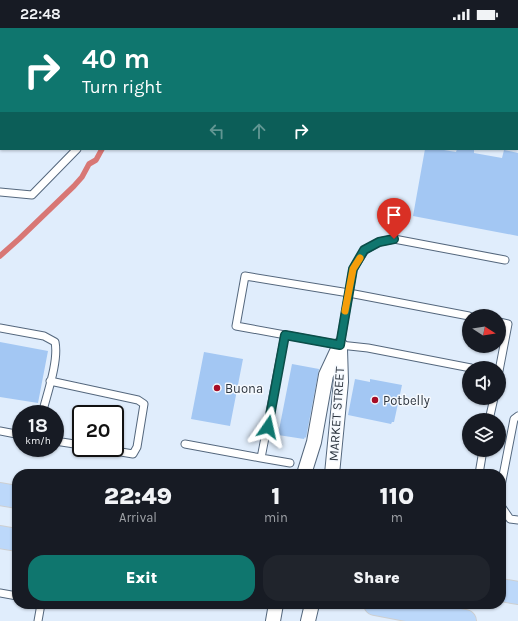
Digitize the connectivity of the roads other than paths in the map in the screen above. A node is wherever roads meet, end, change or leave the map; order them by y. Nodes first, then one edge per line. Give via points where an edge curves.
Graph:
1 (76, 150) edge
2 (0, 192) edge
3 (505, 260) dead end
4 (349, 293) junction
5 (462, 315) edge
6 (506, 324) edge
7 (0, 328) edge
8 (506, 334) edge
9 (285, 335) junction
10 (340, 345) junction
11 (462, 366) edge
12 (50, 381) junction
13 (44, 405) edge
14 (518, 416) edge
15 (0, 431) edge
16 (12, 433) edge
17 (185, 444) dead end
18 (124, 452) edge
19 (482, 457) edge
20 (262, 458) junction
21 (290, 463) dead end
22 (306, 469) edge
23 (334, 469) edge
24 (480, 469) edge
25 (504, 469) edge
26 (0, 494) edge
27 (12, 496) edge
28 (506, 513) edge
29 (518, 520) edge
30 (0, 537) edge
31 (12, 539) edge
32 (506, 591) edge
33 (0, 593) edge
34 (518, 593) edge
35 (12, 595) edge
36 (40, 609) edge
37 (275, 609) edge
38 (311, 609) edge
39 (401, 609) edge
40 (38, 621) edge
41 (273, 621) edge
42 (308, 621) edge
43 (465, 621) edge

1 - 2 lane via 32,195
3 - 4 lane via 394,239 379,242 364,250 353,269
4 - 5 lane
4 - 9 lane via 245,276 236,326
4 - 10 lane
6 - 8 lane
7 - 12 lane via 44,336 55,342 57,349
9 - 10 lane
9 - 20 lane
10 - 11 lane
10 - 22 street, MARKET STREET via 326,375 314,442
10 - 23 street, MARKET STREET via 341,382
12 - 13 lane
12 - 18 lane via 138,400 144,404 137,447 133,454
14 - 25 lane via 514,420
15 - 16 lane
17 - 20 lane
19 - 24 lane
20 - 21 lane
26 - 27 main road
28 - 29 lane via 510,519
30 - 31 main road
32 - 34 main road
33 - 35 lane
36 - 40 lane
37 - 41 street
38 - 42 street
39 - 43 main road

